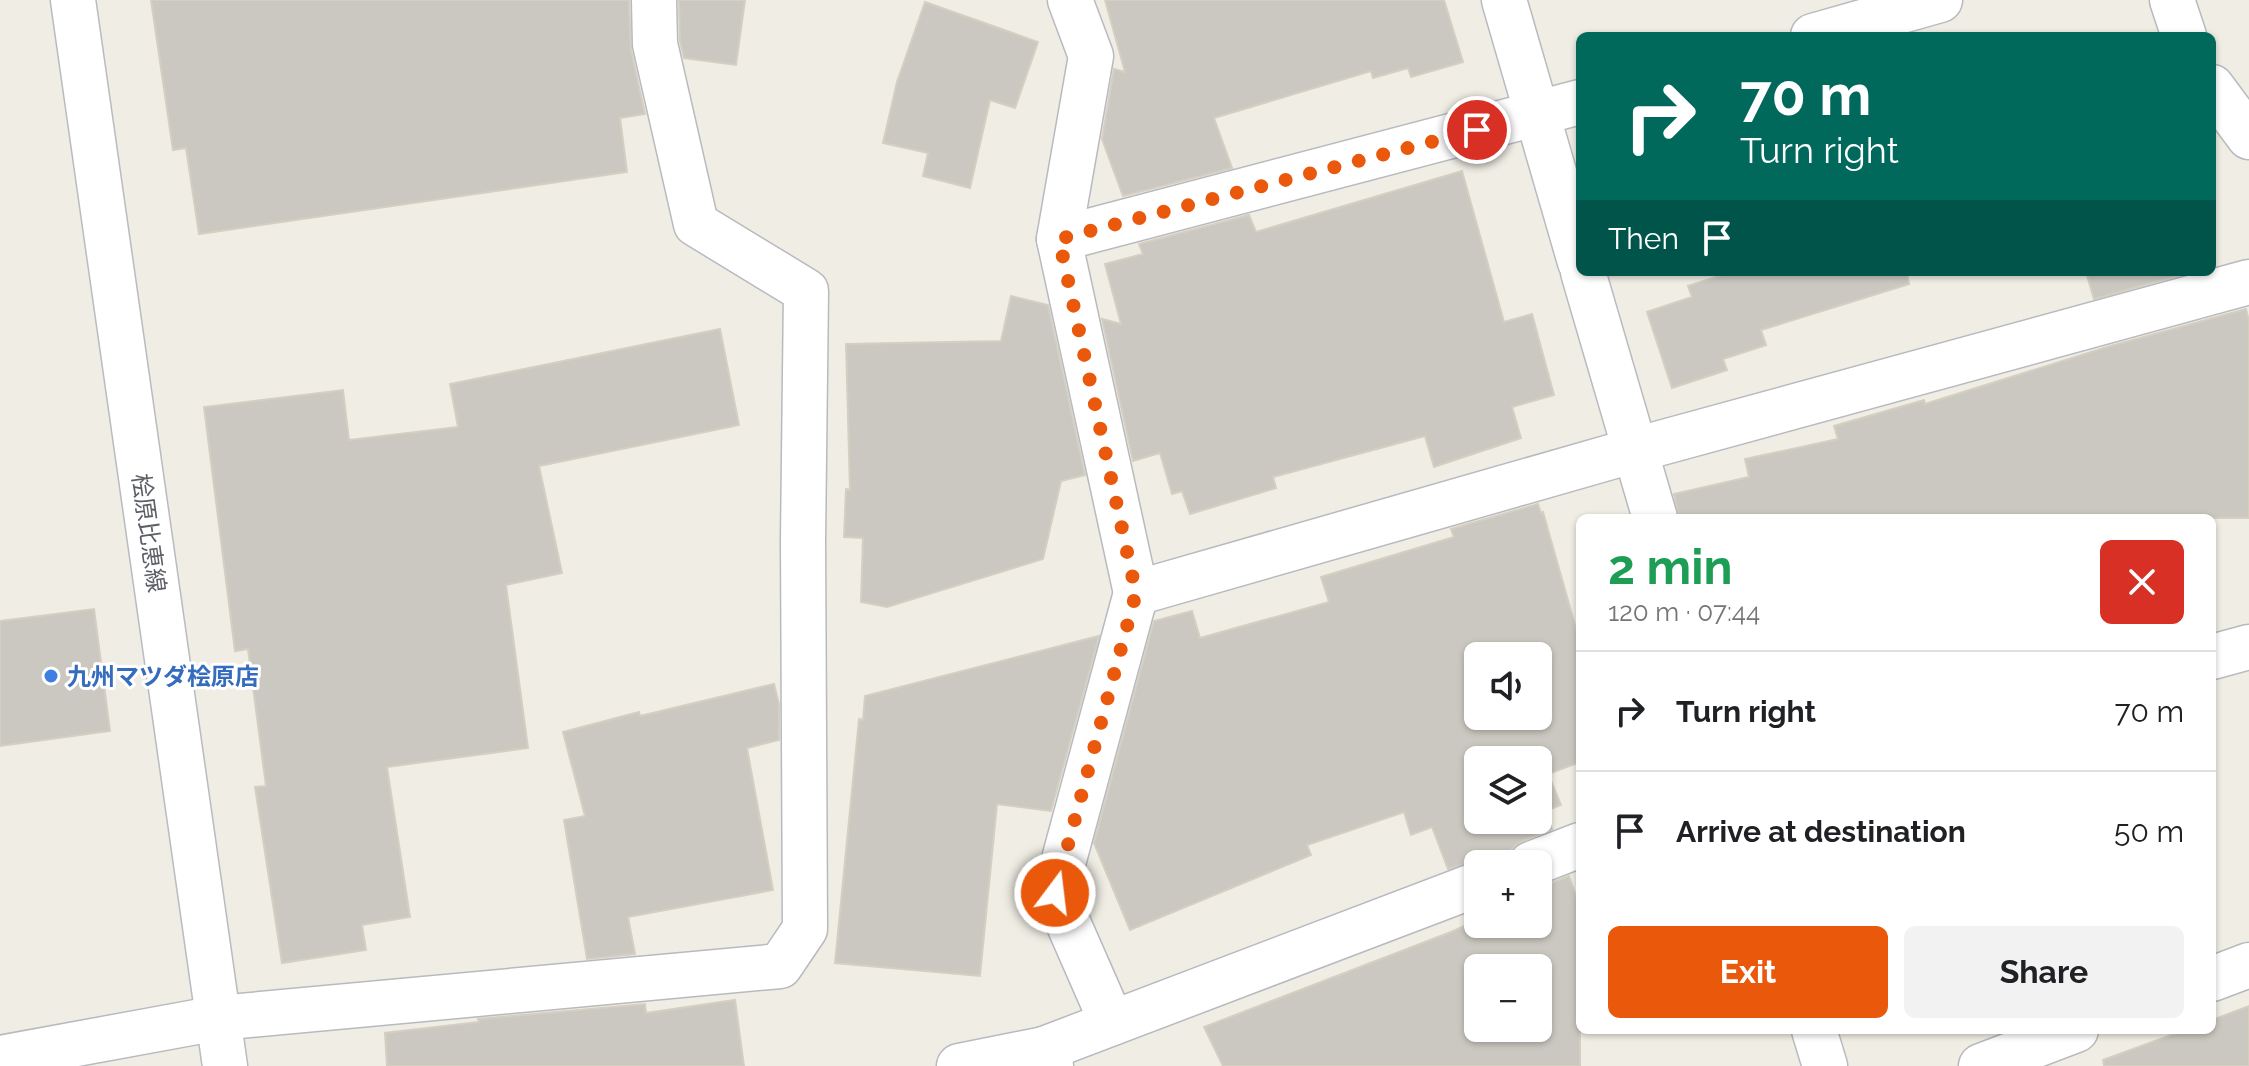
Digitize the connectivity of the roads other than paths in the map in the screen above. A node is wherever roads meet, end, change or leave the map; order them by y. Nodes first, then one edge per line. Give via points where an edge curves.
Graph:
1 (73, 0) edge
2 (654, 0) edge
3 (1070, 0) edge
4 (1504, 0) edge
5 (1940, 0) edge
6 (2172, 0) edge
7 (1827, 32) edge
8 (2183, 32) edge
9 (2216, 92) edge
10 (1576, 103) edge
11 (1537, 114) junction
12 (2249, 137) edge
13 (1059, 239) junction
14 (1576, 248) edge
15 (1584, 276) edge
16 (2249, 282) edge
17 (1635, 450) junction
18 (1654, 514) edge
19 (1136, 593) junction
20 (2249, 647) edge
21 (2216, 656) edge
22 (1576, 847) edge
23 (1552, 856) edge
24 (1464, 889) edge
25 (2249, 965) edge
26 (2216, 977) edge
27 (218, 1018) junction
28 (1112, 1023) junction
29 (1815, 1034) edge
30 (2065, 1034) edge
31 (1048, 1057) edge
32 (0, 1058) edge
33 (225, 1066) edge
34 (959, 1066) edge
35 (1825, 1066) edge
36 (1981, 1066) edge

1 - 27 street, 桧原比恵線
2 - 27 street via 655,44 696,224 806,291 805,929 780,966
3 - 13 street via 1091,56
4 - 11 street
5 - 7 street
6 - 8 street
9 - 12 street
10 - 11 street
11 - 13 street
11 - 14 street
13 - 19 street
15 - 17 street
16 - 17 street
17 - 18 street
17 - 19 street
19 - 28 street via 1055,893
20 - 21 street
22 - 23 street
24 - 28 street
25 - 26 street
27 - 32 street
27 - 33 street, 桧原比恵線
28 - 31 street
29 - 35 street
30 - 36 street
31 - 34 street

